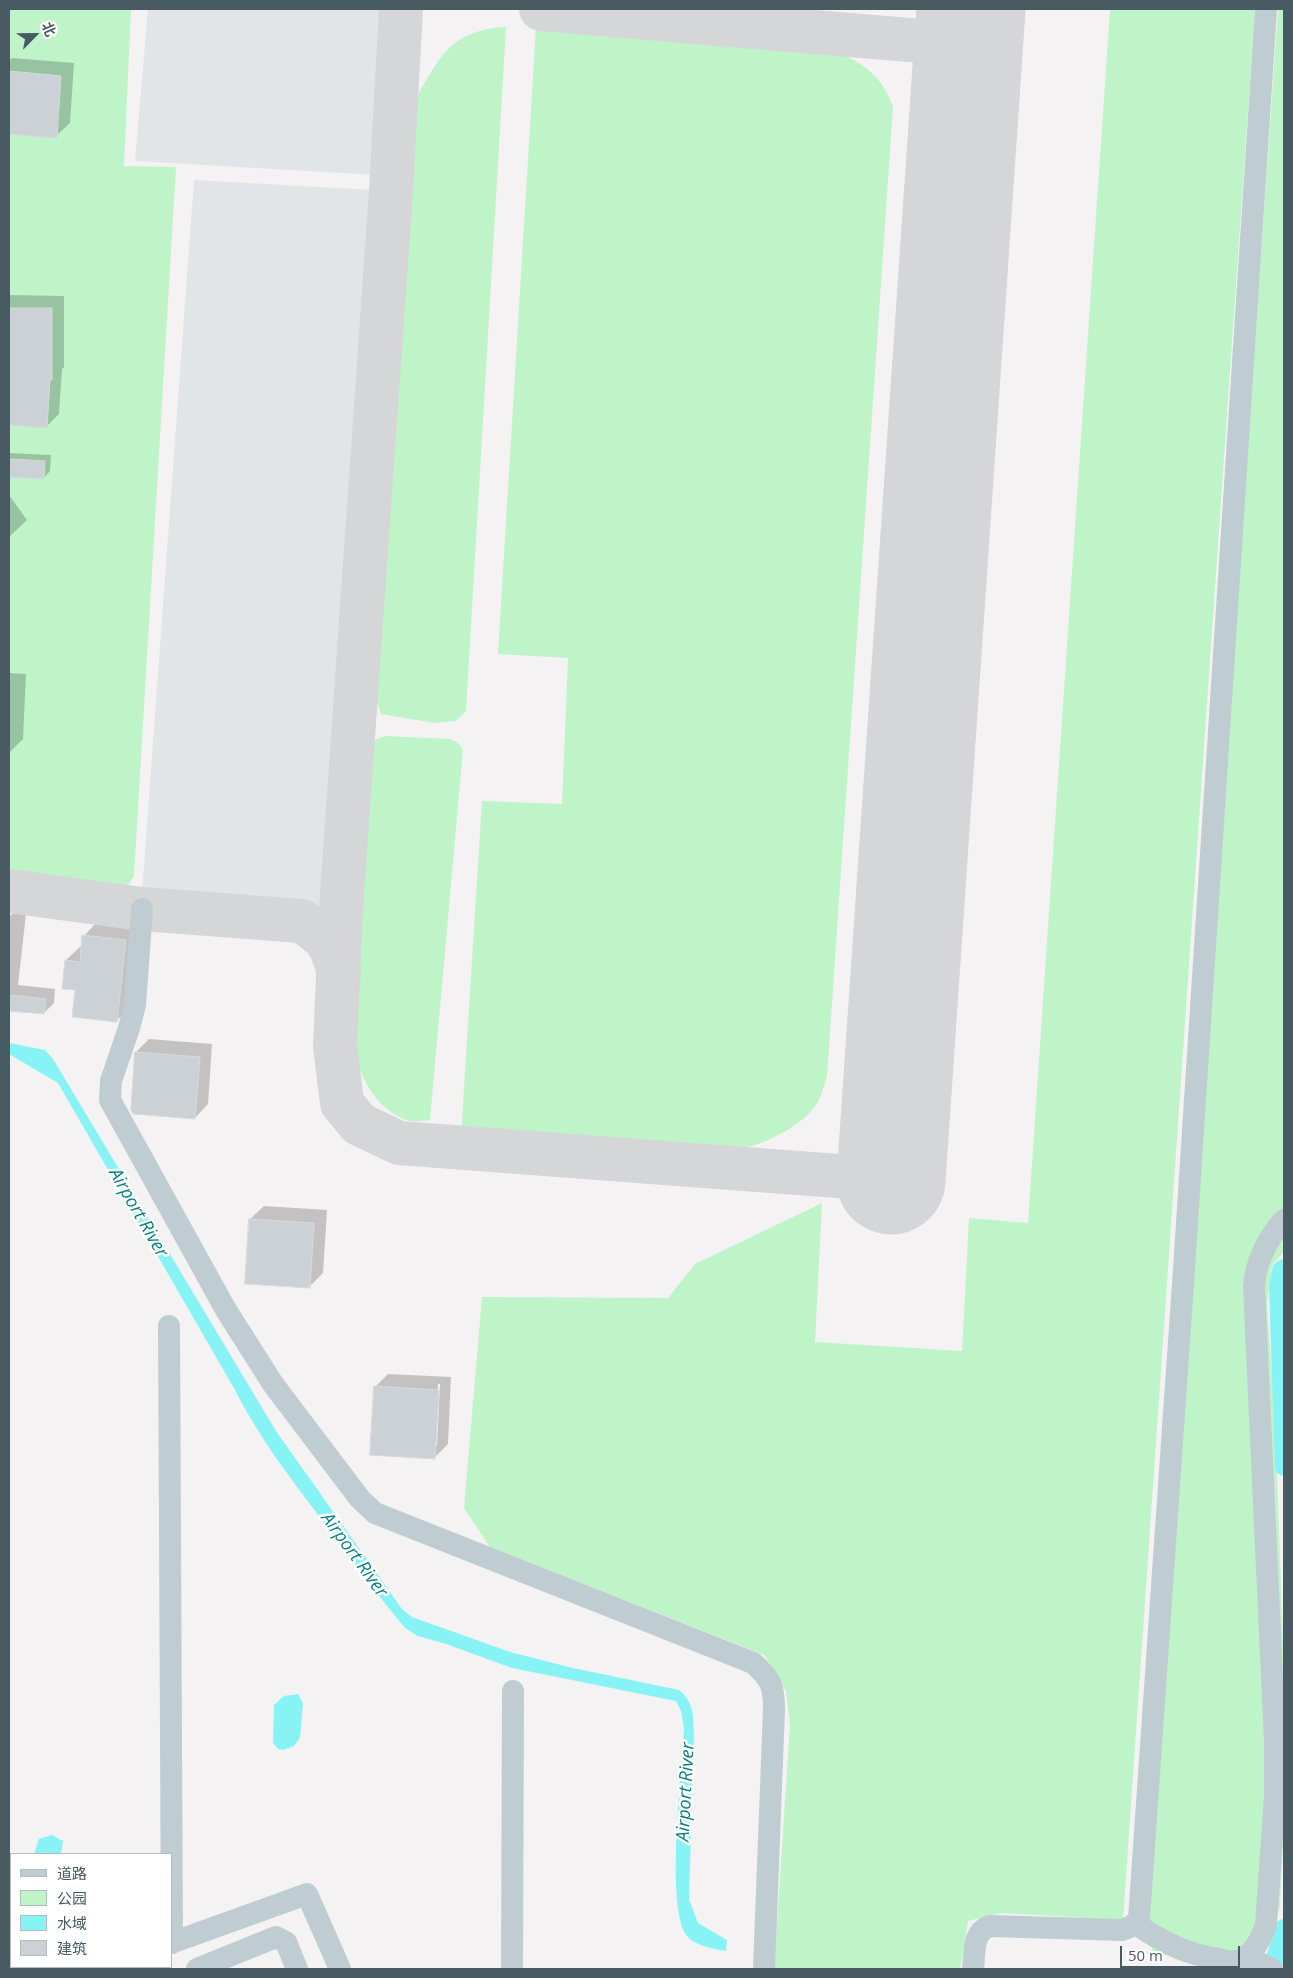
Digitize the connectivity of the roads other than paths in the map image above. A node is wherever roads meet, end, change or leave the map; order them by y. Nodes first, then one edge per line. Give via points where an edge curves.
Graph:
1 (1266, 9) edge
2 (142, 909) dead end
3 (1284, 1220) edge
4 (169, 1326) dead end
5 (513, 1691) dead end
6 (172, 1853) edge
7 (1136, 1923) junction
8 (172, 1943) edge
9 (1269, 1965) edge
10 (197, 1969) edge
11 (297, 1969) edge
12 (340, 1969) edge
13 (512, 1969) edge
14 (764, 1969) edge
15 (973, 1969) edge

1 - 7 street via 1184,1279 1140,1910
2 - 14 street via 135,1005 111,1081 110,1100 226,1310 273,1384 360,1499 375,1513 753,1663 768,1678 774,1691 774,1710
3 - 9 street via 1274,1230 1259,1262 1254,1287 1275,1796 1266,1925 1253,1951
4 - 6 street
5 - 13 street
7 - 9 street via 1178,1949 1206,1958
7 - 15 street via 1122,1930 990,1926 978,1934
8 - 12 street via 307,1894
10 - 11 street via 276,1937 286,1942

